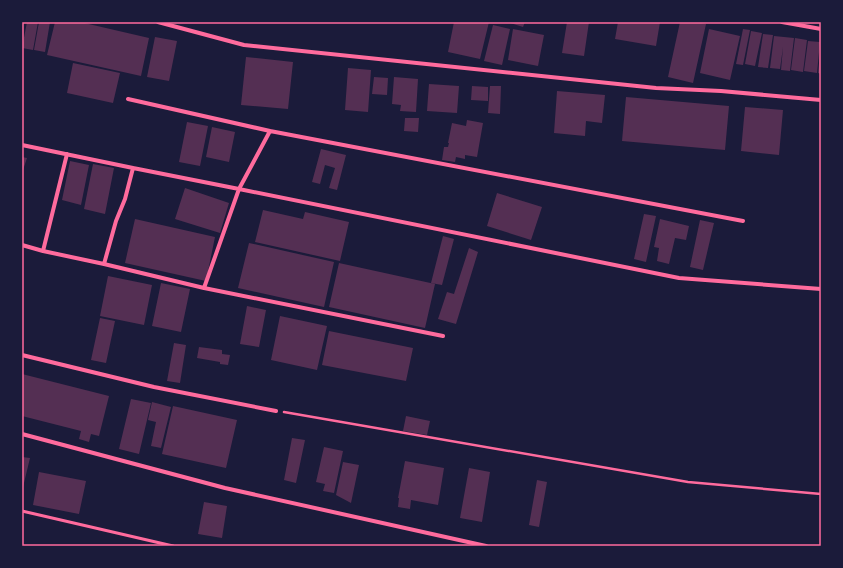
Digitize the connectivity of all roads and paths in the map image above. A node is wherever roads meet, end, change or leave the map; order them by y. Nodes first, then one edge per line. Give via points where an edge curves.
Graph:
1 (158, 22) edge
2 (782, 22) edge
3 (821, 29) edge
4 (128, 99) dead end
5 (821, 100) edge
6 (270, 131) junction
7 (22, 145) edge
8 (67, 154) junction
9 (133, 168) junction
10 (239, 189) junction
11 (743, 221) dead end
12 (22, 245) edge
13 (43, 251) junction
14 (104, 264) junction
15 (204, 288) junction
16 (821, 289) edge
17 (443, 336) dead end
18 (22, 354) edge
19 (276, 410) joint
20 (22, 434) edge
21 (821, 494) edge
22 (22, 511) edge
23 (173, 546) edge
24 (486, 546) edge

1 - 5 street via 244,45 656,88
2 - 3 street
4 - 6 street
6 - 10 street
6 - 11 street
7 - 8 street
8 - 9 street
8 - 13 street
9 - 10 street
9 - 14 street via 126,199 116,221
10 - 15 street
10 - 16 street via 679,278
12 - 13 street
13 - 14 street
14 - 15 street
15 - 17 street
18 - 19 street via 154,387
19 - 21 path via 688,482
20 - 24 street via 225,488
22 - 23 lane

